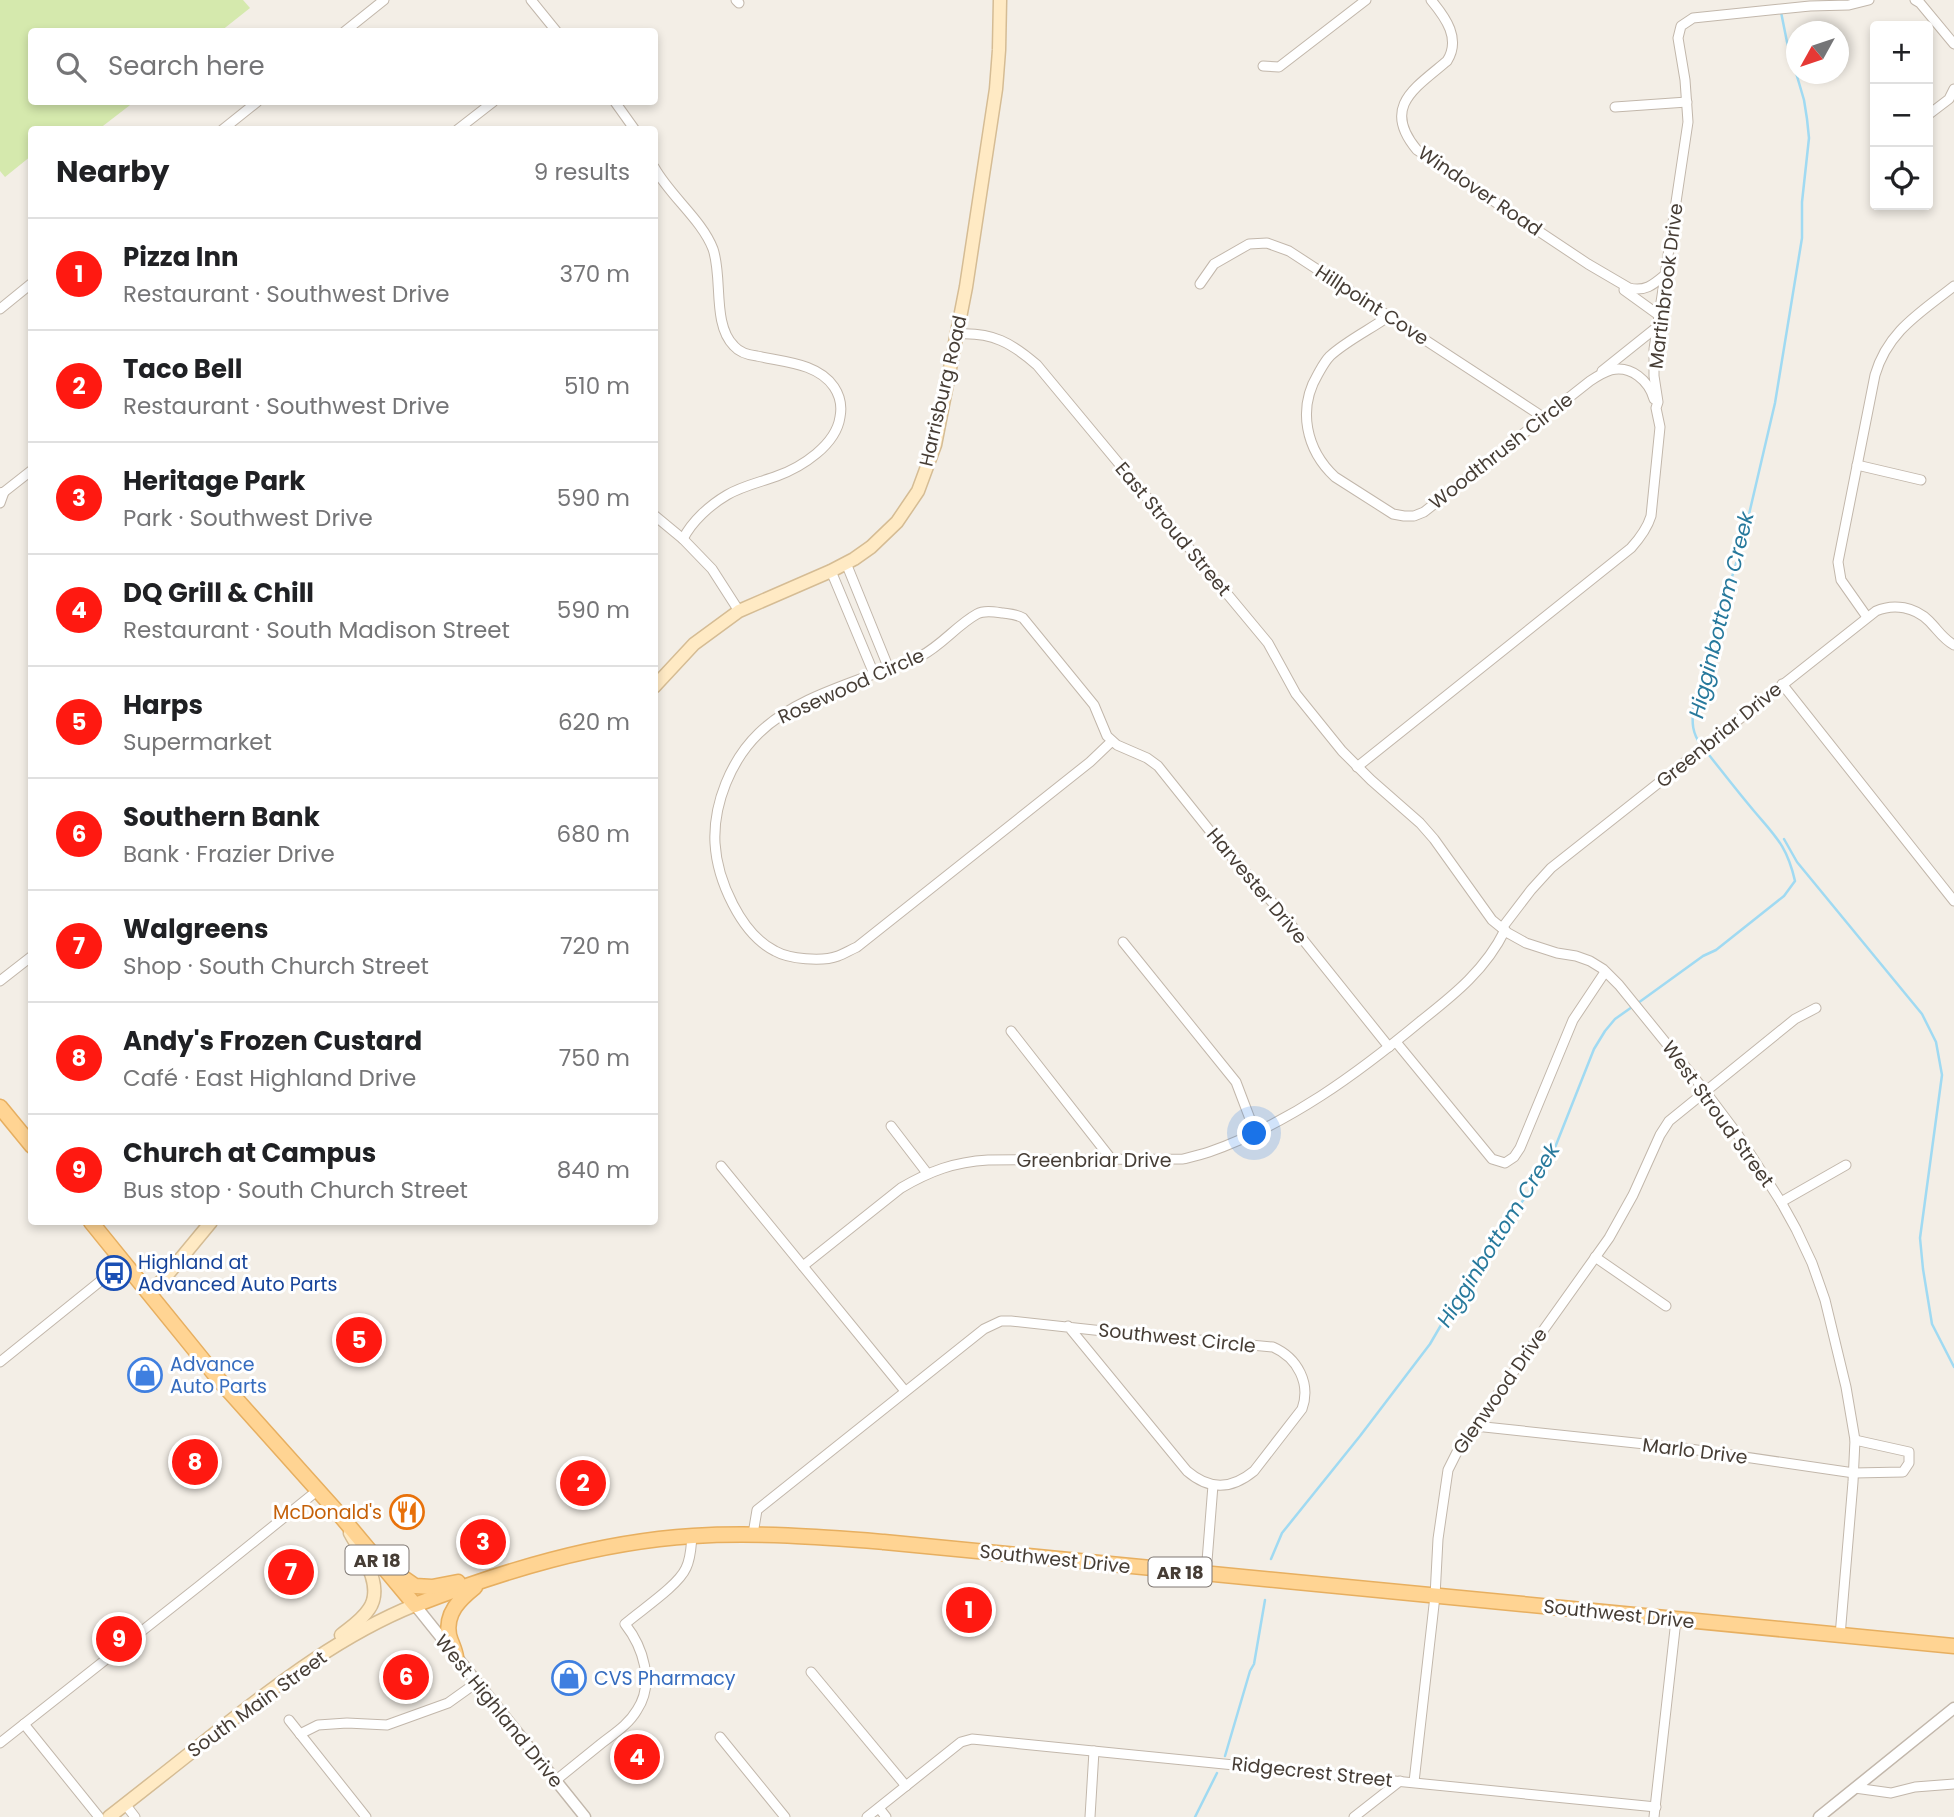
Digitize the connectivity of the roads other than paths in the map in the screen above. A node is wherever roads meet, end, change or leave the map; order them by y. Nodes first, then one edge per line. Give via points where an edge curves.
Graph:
1 (384, 0) edge
2 (531, 0) edge
3 (1000, 0) edge
4 (1366, 0) edge
5 (1431, 0) edge
6 (1869, 0) edge
7 (1915, 0) edge
8 (349, 28) edge
9 (554, 28) edge
10 (1954, 44) edge
11 (1263, 66) dead end
12 (1954, 89) edge
13 (1687, 102) junction
14 (253, 105) edge
15 (489, 105) edge
16 (617, 105) edge
17 (1615, 107) dead end
18 (1933, 111) edge
19 (227, 126) edge
20 (462, 126) edge
21 (632, 126) edge
22 (658, 183) edge
23 (1588, 264) junction
24 (1666, 274) junction
25 (1200, 284) dead end
26 (28, 286) edge
27 (1954, 287) edge
28 (0, 309) edge
29 (1389, 316) junction
30 (1660, 316) junction
31 (1657, 327) junction
32 (958, 334) junction
33 (1590, 381) junction
34 (1656, 408) junction
35 (1543, 417) junction
36 (1857, 465) junction
37 (28, 473) edge
38 (1922, 480) dead end
39 (2, 493) edge
40 (0, 503) edge
41 (658, 518) edge
42 (683, 539) junction
43 (846, 563) junction
44 (831, 571) junction
45 (739, 611) junction
46 (1867, 617) junction
47 (1954, 645) edge
48 (889, 669) junction
49 (874, 674) junction
50 (658, 683) edge
51 (1782, 684) junction
52 (1112, 741) junction
53 (1357, 767) junction
54 (1954, 901) edge
55 (1503, 929) junction
56 (1123, 942) dead end
57 (28, 959) edge
58 (1605, 972) junction
59 (0, 981) edge
60 (1816, 1007) dead end
61 (1010, 1031) dead end
62 (1392, 1044) junction
63 (1704, 1091) junction
64 (0, 1107) edge
65 (891, 1125) dead end
66 (1255, 1132) junction
67 (28, 1141) edge
68 (1112, 1160) junction
69 (1846, 1165) dead end
70 (721, 1166) dead end
71 (927, 1173) junction
72 (1781, 1202) junction
73 (93, 1225) edge
74 (209, 1225) edge
75 (1595, 1257) junction
76 (803, 1266) junction
77 (103, 1279) dead end
78 (147, 1292) junction
79 (1666, 1306) dead end
80 (1068, 1326) junction
81 (0, 1362) edge
82 (905, 1391) junction
83 (1475, 1426) junction
84 (1855, 1440) junction
85 (1854, 1473) junction
86 (1213, 1485) junction
87 (318, 1490) junction
88 (339, 1514) junction
89 (753, 1534) junction
90 (692, 1536) junction
91 (378, 1561) junction
92 (1206, 1574) junction
93 (484, 1580) junction
94 (1435, 1597) junction
95 (415, 1605) junction
96 (1676, 1620) junction
97 (1840, 1636) junction
98 (1933, 1644) junction
99 (1954, 1646) edge
100 (456, 1657) junction
101 (1954, 1658) edge
102 (811, 1672) dead end
103 (476, 1683) junction
104 (275, 1686) junction
105 (1954, 1708) edge
106 (289, 1720) dead end
107 (24, 1724) junction
108 (300, 1734) junction
109 (720, 1737) dead end
110 (1, 1739) edge
111 (1094, 1751) junction
112 (555, 1781) junction
113 (1400, 1781) junction
114 (1414, 1782) junction
115 (1954, 1784) edge
116 (906, 1786) junction
117 (1855, 1788) junction
118 (125, 1804) junction
119 (878, 1808) junction
120 (1655, 1812) edge
121 (363, 1813) edge
122 (99, 1817) edge
123 (109, 1817) edge
124 (135, 1817) edge
125 (585, 1817) edge
126 (785, 1817) edge
127 (867, 1817) edge
128 (886, 1817) edge
129 (1090, 1817) edge
130 (1354, 1817) edge
131 (1819, 1817) edge

1 - 8 street
2 - 9 street
3 - 32 main road, Harrisburg Road via 996,89
4 - 11 street via 1279,67
5 - 23 street, Windover Road via 1445,18 1454,42 1447,61 1413,89 1405,102 1402,121 1409,140 1417,150
6 - 13 street, Martinbrook Drive via 1693,18 1681,26 1678,38
7 - 10 street
12 - 18 street
13 - 17 street
13 - 24 street, Martinbrook Drive via 1686,143
14 - 19 street
15 - 20 street
16 - 21 street
22 - 42 street via 712,247 722,327 731,344 745,354 818,372 834,386 841,404 839,426 826,444 796,468 720,499
23 - 24 street, Windover Road via 1632,289 1650,287
23 - 30 street, Windover Road
24 - 30 street, Martinbrook Drive
25 - 29 street, Hillpoint Cove via 1214,264 1240,248 1274,244
26 - 28 street
27 - 36 street via 1899,330 1883,352 1874,375
29 - 35 street, Hillpoint Cove
29 - 35 street, Woodthrush Circle via 1329,357 1311,387 1306,413 1310,440 1335,477 1393,514 1415,516
30 - 31 street, Martinbrook Drive
31 - 33 street, Woodthrush Circle
31 - 34 street, Martinbrook Drive
32 - 43 main road, Harrisburg Road via 935,445 918,491 886,535
32 - 53 street, East Stroud Street via 999,339 1037,365 1261,634 1296,694
33 - 34 street, Woodthrush Circle via 1610,370 1636,374 1648,385
33 - 35 street, Woodthrush Circle
34 - 53 street, Martinbrook Drive via 1660,427 1651,516 1638,541
36 - 38 street
36 - 46 street via 1838,562 1841,580
37 - 39 street
39 - 40 street
41 - 42 street
42 - 45 street via 712,569
43 - 44 main road, Harrisburg Road
43 - 48 street
44 - 45 main road, Harrisburg Road
44 - 49 street
45 - 50 main road, Harrisburg Road via 694,644
46 - 47 street, Greenbriar Drive via 1886,607 1911,610
46 - 51 street, Greenbriar Drive
48 - 49 street, Rosewood Circle
48 - 52 street, Rosewood Circle via 929,651 978,613 1017,615 1094,705
49 - 52 street, Rosewood Circle via 775,718 734,765 720,799 715,843 722,880 743,921 769,948 783,955 830,958 857,947
51 - 54 street
51 - 55 street, Greenbriar Drive via 1551,868
52 - 62 street, Harvester Drive via 1158,766
53 - 55 street, West Stroud Street via 1420,823 1486,913
55 - 58 street, West Stroud Street via 1538,948 1582,958
55 - 62 street, Greenbriar Drive via 1473,977
56 - 66 street via 1236,1082
57 - 59 street
58 - 62 street, Harvester Drive via 1573,1020 1520,1148 1505,1163 1492,1159
58 - 63 street, West Stroud Street
60 - 63 street, Glenwood Drive
61 - 68 street
62 - 66 street, Greenbriar Drive via 1333,1089
63 - 72 street, West Stroud Street
63 - 75 street, Glenwood Drive via 1662,1130 1633,1195
64 - 67 main road
65 - 71 street
66 - 68 street, Greenbriar Drive via 1183,1159
68 - 71 street, Greenbriar Drive via 976,1161
69 - 72 street
70 - 76 street
71 - 76 street, Greenbriar Drive via 901,1188
72 - 84 street, West Stroud Street via 1825,1300
73 - 78 main road, AR 18
74 - 78 main road via 163,1280
75 - 79 street
75 - 83 street, Glenwood Drive
76 - 82 street
77 - 81 street
78 - 87 main road, AR 18
80 - 82 street, Southwest Circle via 993,1324
80 - 86 street via 1186,1471
80 - 86 street, Southwest Circle via 1273,1347 1289,1356 1304,1382 1302,1409 1254,1471 1234,1484
82 - 89 street, Southwest Circle via 757,1510
83 - 85 street, Marlo Drive via 1683,1448
83 - 94 street, Glenwood Drive via 1446,1478
84 - 85 street, West Stroud Street
84 - 85 street, Marlo Drive via 1909,1452 1909,1462 1903,1472
85 - 97 street, West Stroud Street
86 - 92 street
87 - 88 main road, AR 18
87 - 107 street
88 - 91 main road, AR 18
88 - 104 main road via 370,1573 373,1602 358,1622
89 - 90 main road, Southwest Drive / AR 18
89 - 92 main road, Southwest Drive / AR 18 via 822,1536
90 - 93 main road, Southwest Drive / AR 18 via 562,1557
90 - 112 street via 685,1572 625,1624 646,1670 640,1707
91 - 93 main road via 415,1586
91 - 95 main road, AR 18
92 - 94 main road, Southwest Drive / AR 18
93 - 95 main road, Southwest Drive / AR 18
93 - 100 main road via 458,1601 451,1614 449,1632
94 - 96 main road, Southwest Drive / AR 18
94 - 114 street, Glenwood Drive
95 - 100 street, West Highland Drive
95 - 104 main road, South Main Street via 369,1626
96 - 97 main road, Southwest Drive / AR 18
96 - 120 street
97 - 98 main road, Southwest Drive / AR 18
98 - 99 main road, Southwest Drive / AR 18
98 - 101 main road
100 - 103 street, West Highland Drive
102 - 116 street
103 - 108 street via 448,1703 387,1725 318,1725
103 - 112 street, West Highland Drive
104 - 118 main road, South Main Street
105 - 117 street
106 - 108 street
107 - 110 street
107 - 122 street
108 - 121 street
109 - 126 street
111 - 113 street, Ridgecrest Street
111 - 116 street, Ridgecrest Street via 967,1740
111 - 129 street
112 - 125 street, West Highland Drive
113 - 114 street, Ridgecrest Street
113 - 130 street
114 - 120 street, Ridgecrest Street
115 - 117 street via 1891,1793
116 - 119 street
117 - 131 street
118 - 123 main road, South Main Street
118 - 124 street
119 - 127 street
119 - 128 street

